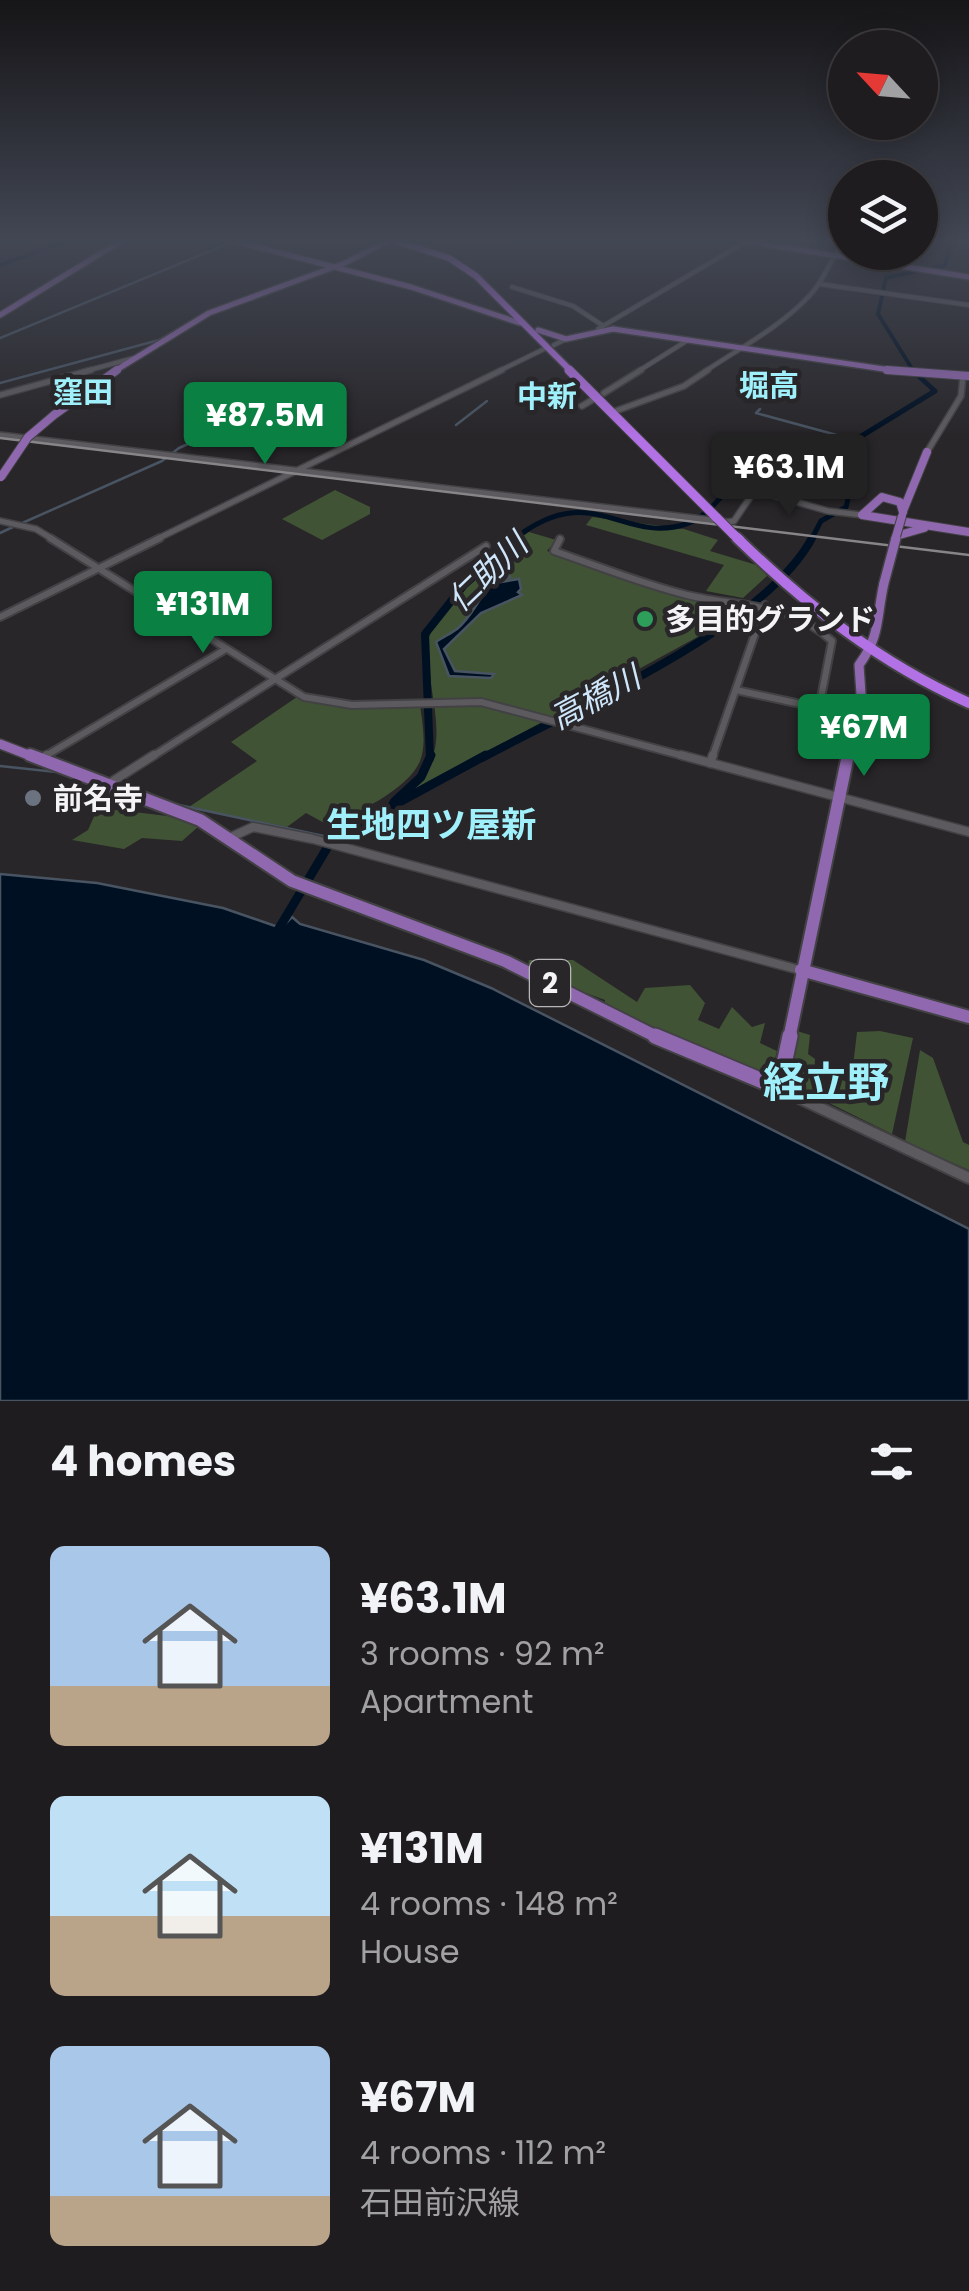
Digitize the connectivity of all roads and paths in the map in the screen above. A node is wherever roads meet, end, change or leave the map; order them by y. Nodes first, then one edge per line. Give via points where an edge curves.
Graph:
1 (228, 306) edge
2 (471, 306) edge
3 (506, 306) edge
4 (574, 306) edge
5 (636, 306) edge
6 (799, 306) edge
7 (520, 323) dead end
8 (601, 327) junction
9 (538, 330) dead end
10 (566, 339) junction
11 (688, 340) junction
12 (554, 345) dead end
13 (738, 348) junction
14 (544, 350) dead end
15 (134, 358) junction
16 (966, 376) edge
17 (604, 392) dead end
18 (0, 395) edge
19 (592, 400) dead end
20 (582, 406) dead end
21 (613, 412) junction
22 (0, 435) edge
23 (927, 452) joint
24 (296, 472) junction
25 (0, 477) edge
26 (908, 492) junction
27 (875, 498) junction
28 (862, 515) junction
29 (902, 516) junction
30 (0, 521) edge
31 (969, 534) edge
32 (896, 536) junction
33 (560, 539) dead end
34 (486, 546) dead end
35 (99, 568) junction
36 (765, 605) junction
37 (0, 617) edge
38 (226, 649) junction
39 (870, 651) junction
40 (273, 679) junction
41 (736, 690) junction
42 (969, 703) edge
43 (819, 708) junction
44 (856, 720) junction
45 (0, 744) edge
46 (40, 759) junction
47 (710, 763) junction
48 (108, 784) junction
49 (839, 798) junction
50 (969, 832) edge
51 (229, 838) junction
52 (801, 970) junction
53 (969, 1018) edge
54 (779, 1088) junction
55 (969, 1178) edge

1 - 15 main road
2 - 7 main road
3 - 21 highway
4 - 8 street
5 - 8 street
6 - 13 street
8 - 10 main road
8 - 11 main road
9 - 10 main road
10 - 12 street
11 - 13 main road
11 - 17 street
13 - 16 main road
13 - 21 street via 674,391
14 - 24 street
15 - 18 street
15 - 25 main road, bridge via 28,437
16 - 23 street
19 - 20 street
21 - 39 highway, bridge via 784,585
22 - 24 street
23 - 26 main road
24 - 28 street via 728,522 755,490
24 - 35 street
26 - 27 main road
26 - 29 main road
27 - 28 main road
27 - 29 main road via 882,512
27 - 29 main road via 900,502
28 - 29 main road
29 - 31 main road
29 - 32 main road, bridge
30 - 35 street via 36,528
31 - 32 main road via 911,529
32 - 39 main road, bridge via 877,612 878,640
33 - 36 street via 554,550 686,594
34 - 40 street
35 - 37 street
35 - 38 street
36 - 41 street
36 - 43 street via 796,612 832,642
38 - 40 street
38 - 46 street
39 - 42 highway
39 - 44 main road via 859,665
40 - 47 street via 333,704 481,702
40 - 48 street
41 - 43 street
41 - 47 street
43 - 44 street
44 - 49 main road
45 - 46 main road, 2
46 - 48 main road, 2
47 - 49 street
48 - 51 main road, 2
49 - 50 street
49 - 52 main road
51 - 52 street via 253,827 344,847
51 - 54 main road, 2 via 292,882 505,961 645,1032
52 - 53 main road
52 - 54 main road
54 - 55 street

